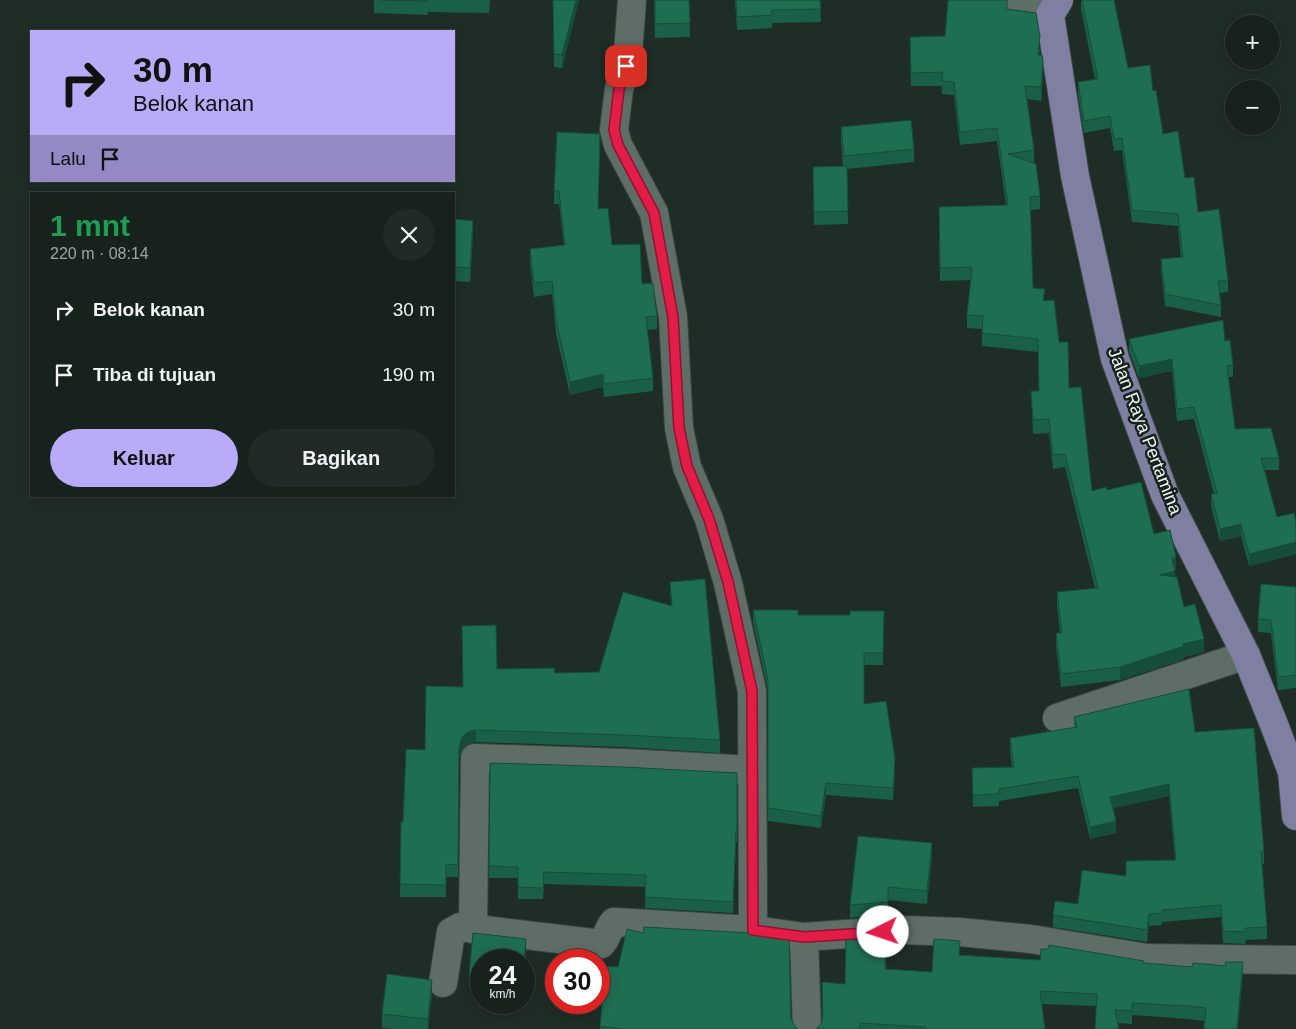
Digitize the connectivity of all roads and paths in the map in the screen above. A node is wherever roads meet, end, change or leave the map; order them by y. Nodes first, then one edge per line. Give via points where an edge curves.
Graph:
1 (632, 0) edge
2 (1014, 0) edge
3 (1055, 7) edge
4 (1246, 655) junction
5 (1057, 718) dead end
6 (752, 770) junction
7 (1294, 772) edge
8 (1296, 816) edge
9 (473, 929) junction
10 (753, 930) junction
11 (804, 937) junction
12 (1296, 960) edge
13 (444, 983) dead end
14 (807, 1029) edge

1 - 6 street via 626,66 619,89 614,130 618,145 654,213 660,239 673,317 679,428 687,466 709,519 728,582 752,691
2 - 3 street
3 - 4 main road, Jalan Raya Pertamina via 1075,176 1115,359 1165,495
4 - 5 street
4 - 7 main road, Jalan Raya Pertamina
6 - 9 street via 475,758
6 - 10 street
7 - 8 main road, Jalan Raya Pertamina
9 - 10 street via 601,944 614,922
9 - 13 street via 460,927 451,932
10 - 11 street
11 - 12 street via 903,930 960,932 1031,939 1148,958
11 - 14 street

